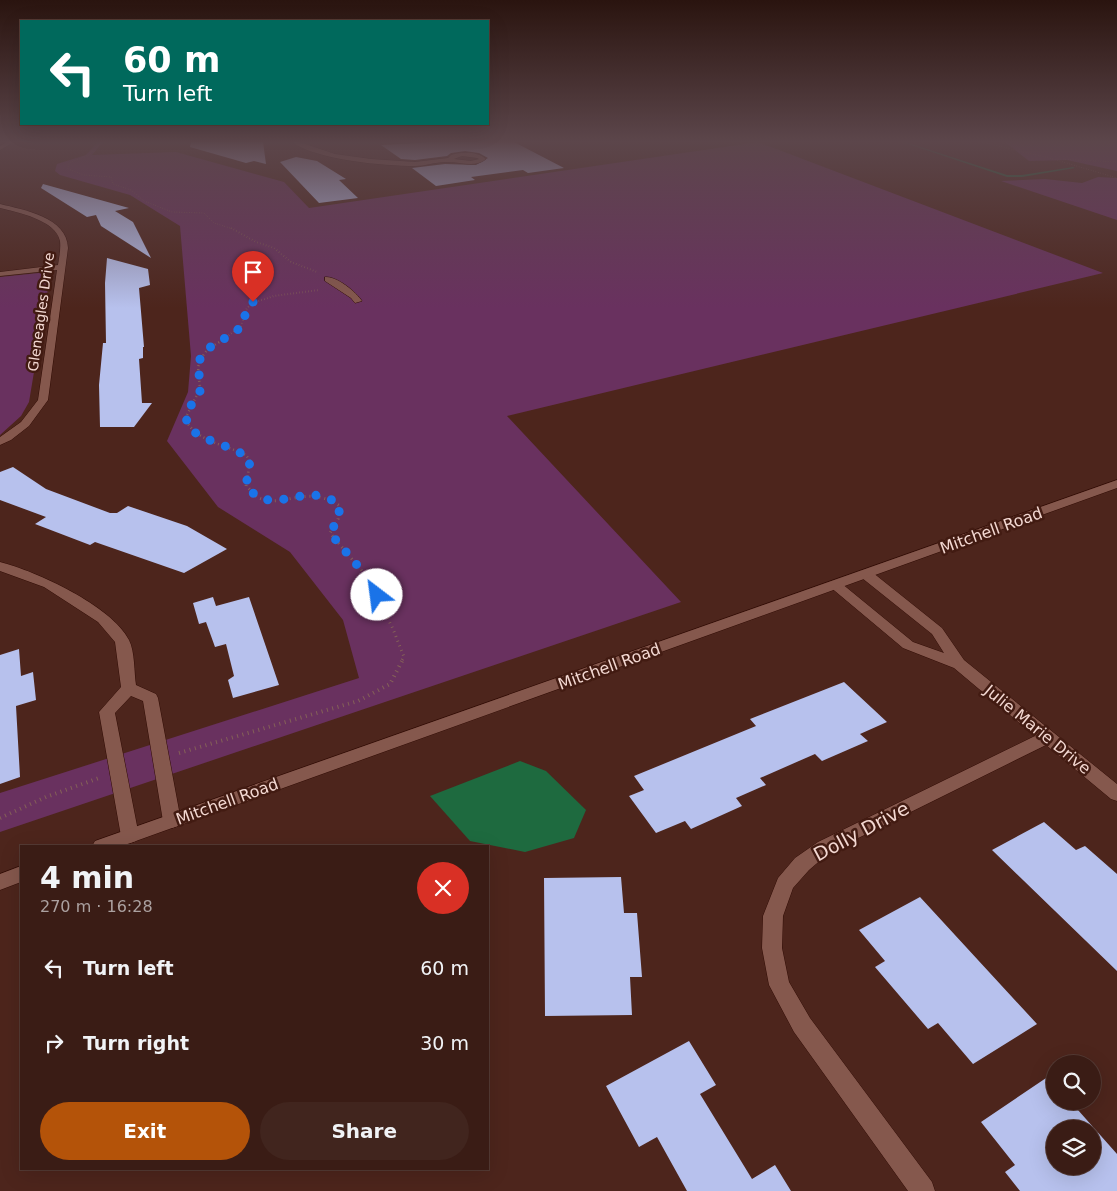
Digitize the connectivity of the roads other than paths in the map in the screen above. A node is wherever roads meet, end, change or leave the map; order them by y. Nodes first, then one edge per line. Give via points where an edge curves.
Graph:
1 (0, 206) edge
2 (61, 267) junction
3 (0, 274) edge
4 (328, 280) road end
5 (358, 302) dead end
6 (0, 442) edge
7 (1117, 484) edge
8 (0, 566) edge
9 (867, 575) junction
10 (836, 586) junction
11 (959, 664) junction
12 (129, 688) junction
13 (1048, 737) junction
14 (1117, 794) edge
15 (172, 821) junction
16 (130, 836) junction
17 (104, 845) edge
18 (20, 874) edge
19 (0, 882) edge
20 (922, 1191) edge

1 - 2 street, Gleneagles Drive via 33,216 55,228 62,237 64,248
2 - 3 street
2 - 6 street, Gleneagles Drive via 43,400 34,417
4 - 5 street
7 - 9 street, Mitchell Road
8 - 12 street via 49,584 103,619 122,642
9 - 10 street, Mitchell Road
9 - 11 street, Julie Marie Drive via 936,630
10 - 11 street, Julie Marie Drive via 908,645
10 - 15 street, Mitchell Road
11 - 13 street, Julie Marie Drive
12 - 15 street via 150,698
12 - 16 street via 107,712
13 - 14 street, Julie Marie Drive
13 - 20 street, Dolly Drive via 824,847 802,864 785,884 773,916 772,948 779,985 802,1025
15 - 16 street, Mitchell Road
16 - 17 street, Mitchell Road
18 - 19 street

